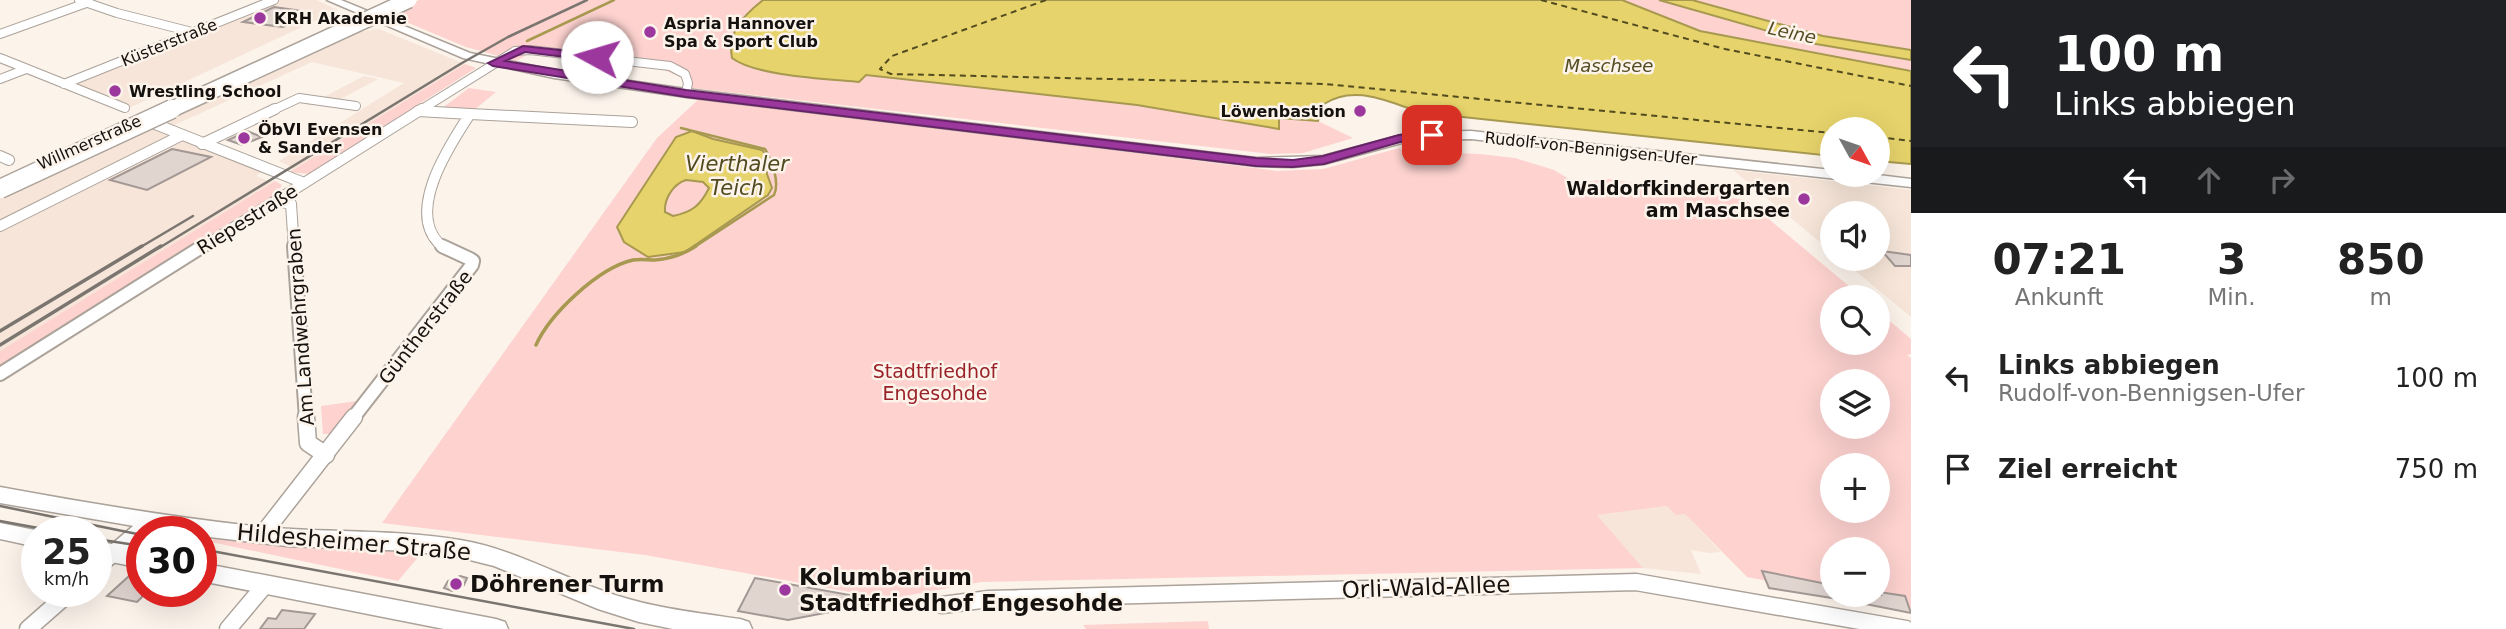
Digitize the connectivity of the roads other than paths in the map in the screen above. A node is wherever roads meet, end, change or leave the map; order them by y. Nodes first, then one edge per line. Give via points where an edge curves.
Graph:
1 (79, 0) edge
2 (274, 0) edge
3 (332, 0) edge
4 (407, 0) edge
5 (89, 2) junction
6 (371, 17) junction
7 (394, 26) junction
8 (192, 32) junction
9 (0, 34) edge
10 (310, 44) junction
11 (0, 58) edge
12 (493, 63) junction
13 (26, 69) junction
14 (0, 79) edge
15 (64, 85) junction
16 (687, 91) junction
17 (356, 106) dead end
18 (125, 108) dead end
19 (418, 111) junction
20 (470, 114) junction
21 (142, 118) junction
22 (632, 122) dead end
23 (182, 135) junction
24 (202, 144) junction
25 (1820, 173) edge
26 (1890, 181) edge
27 (304, 183) junction
28 (1911, 183) edge
29 (0, 186) edge
30 (277, 201) junction
31 (0, 226) edge
32 (0, 374) edge
33 (326, 455) junction
34 (0, 495) edge
35 (126, 518) edge
36 (217, 530) edge
37 (0, 531) edge
38 (21, 535) edge
39 (262, 535) junction
40 (217, 575) edge
41 (265, 585) junction
42 (942, 605) dead end
43 (54, 607) edge
44 (29, 629) edge
45 (228, 629) edge
46 (496, 629) edge
47 (740, 629) edge
48 (1906, 629) edge

1 - 5 street
2 - 8 street, Küsterstraße
3 - 6 street, Rudolf-von-Bennigsen-Ufer
4 - 29 highway, bridge
5 - 8 street
5 - 9 street
6 - 7 street, Rudolf-von-Bennigsen-Ufer
6 - 10 street, Willmerstraße
7 - 10 street via 360,28
7 - 12 street, Rudolf-von-Bennigsen-Ufer
8 - 15 street, Küsterstraße
10 - 21 street, Willmerstraße
11 - 13 street
12 - 16 street, Rudolf-von-Bennigsen-Ufer
12 - 16 street via 515,51 535,50 670,66 685,74
12 - 19 street, Riepestraße
13 - 14 street
13 - 15 street
15 - 18 street
16 - 25 street, Rudolf-von-Bennigsen-Ufer via 1278,164 1331,159 1406,137 1445,135
17 - 24 street via 299,98
19 - 20 street
19 - 27 street, Riepestraße
20 - 22 street
20 - 33 street, Güntherstraße via 447,148 427,205 427,220 439,244 470,259 472,265
21 - 23 street
21 - 29 street, Willmerstraße
23 - 24 street
23 - 31 street
24 - 27 street
26 - 28 street
27 - 30 street, Riepestraße
30 - 32 street, Riepestraße
30 - 33 street, Am Landwehrgraben via 291,204 308,443
33 - 39 street, Güntherstraße
34 - 35 street, Hildesheimer Straße
36 - 39 street, Hildesheimer Straße
37 - 38 street
39 - 47 street, Hildesheimer Straße via 465,549 507,560 627,609
40 - 41 street
41 - 45 street
41 - 46 street
42 - 48 street, Orli-Wald-Allee via 989,599 1636,582
43 - 44 street

